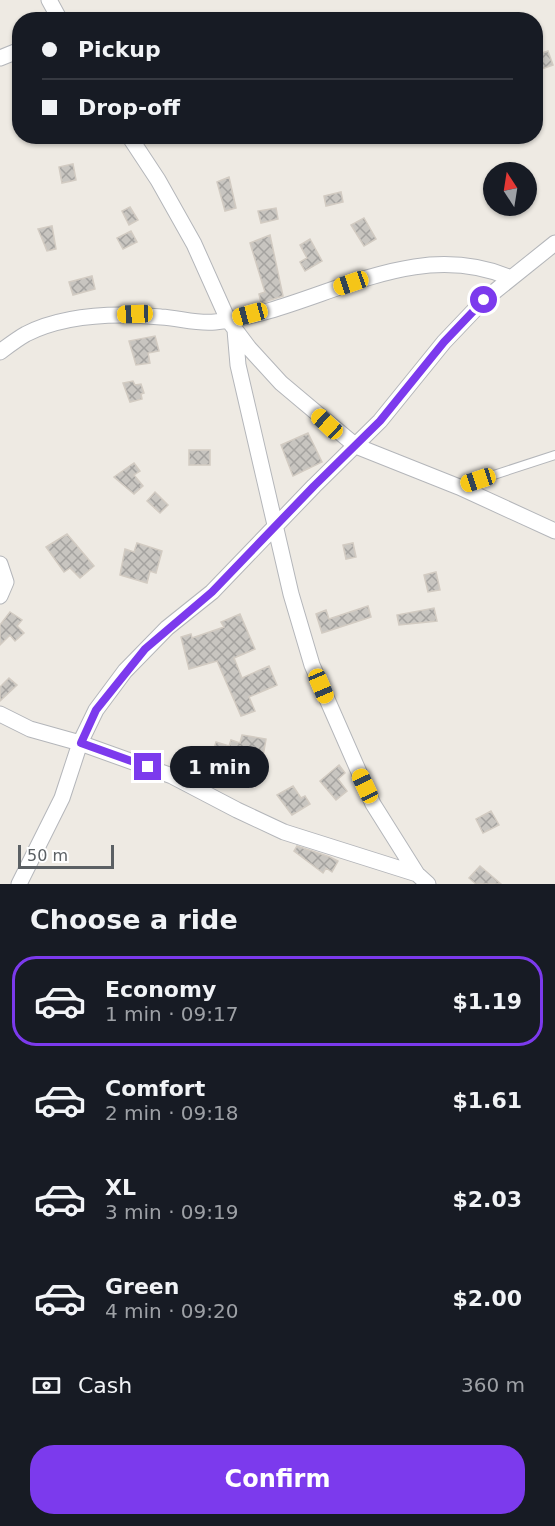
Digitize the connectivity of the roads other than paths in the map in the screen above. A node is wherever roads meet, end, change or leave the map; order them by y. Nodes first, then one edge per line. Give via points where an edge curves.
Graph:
1 (134, 144) edge
2 (555, 243) edge
3 (511, 278) junction
4 (232, 324) junction
5 (0, 352) edge
6 (356, 446) junction
7 (555, 455) edge
8 (459, 487) junction
9 (277, 526) junction
10 (555, 531) edge
11 (0, 564) edge
12 (0, 596) edge
13 (0, 714) edge
14 (81, 743) junction
15 (423, 879) edge
16 (19, 884) edge

1 - 4 street via 194,244
2 - 3 street
3 - 4 street via 464,264 435,263 370,277
3 - 6 street via 444,342
4 - 5 street via 135,314 100,316 26,334
4 - 6 street via 281,383
4 - 9 street via 238,365
6 - 8 street
6 - 9 street
7 - 8 lane
8 - 10 street
9 - 14 street via 212,592 145,649 96,710
9 - 15 street via 291,594 312,665 373,804
11 - 12 street via 6,582
13 - 14 street via 30,729
14 - 15 street via 172,776 284,831
14 - 16 street via 62,798

